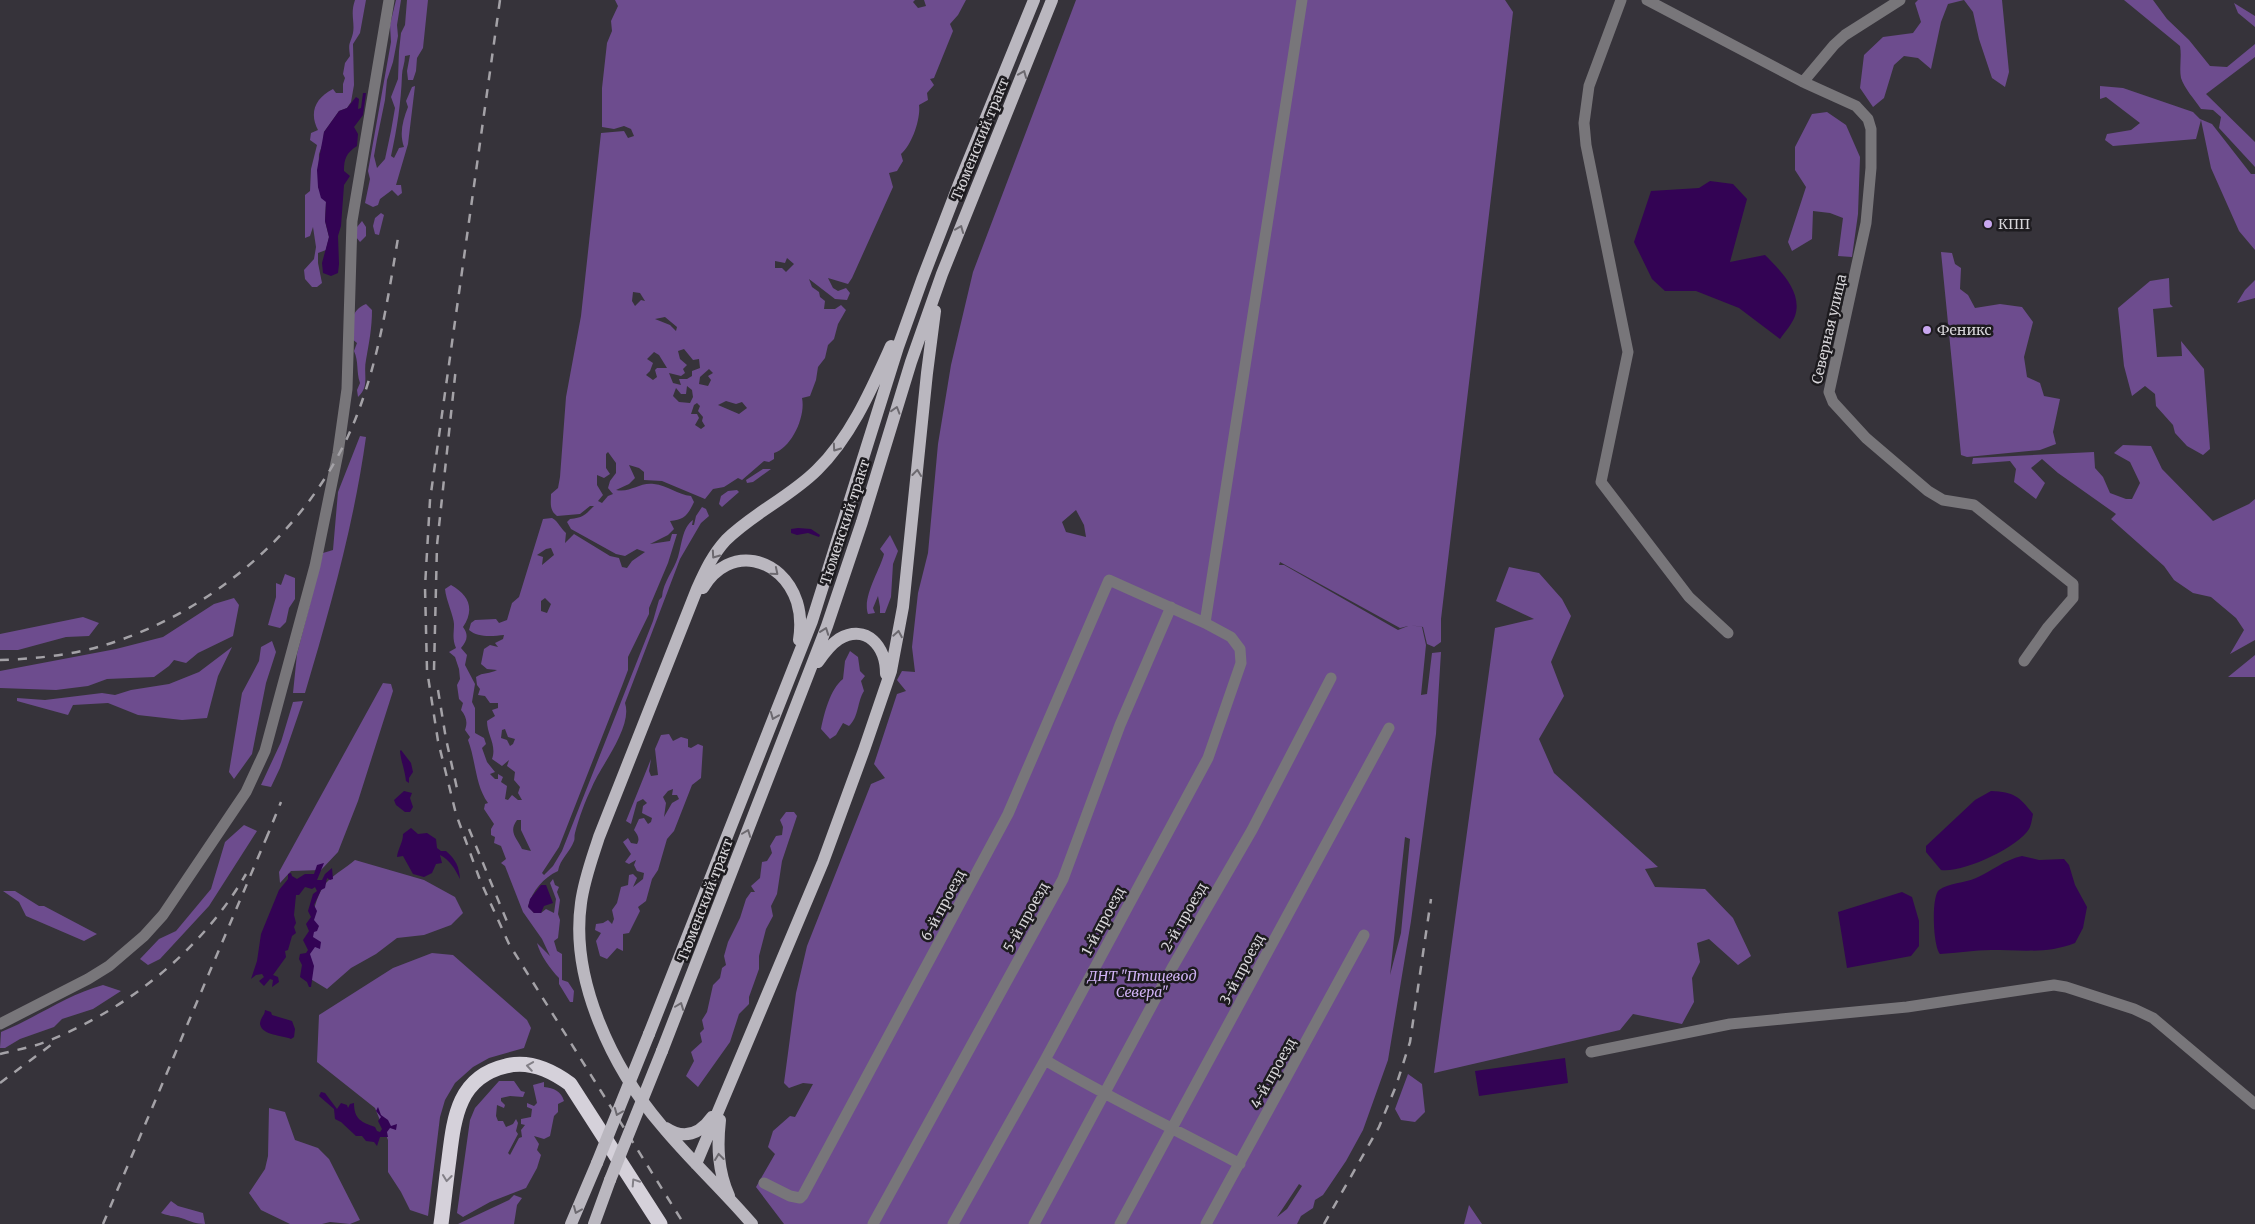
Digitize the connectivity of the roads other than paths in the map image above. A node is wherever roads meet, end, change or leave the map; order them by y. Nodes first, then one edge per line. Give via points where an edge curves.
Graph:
1 (389, 0) edge
2 (1034, 0) edge
3 (1052, 0) edge
4 (1302, 0) edge
5 (1621, 0) edge
6 (1647, 0) edge
7 (1900, 0) edge
8 (1803, 82) junction
9 (942, 274) junction
10 (922, 280) junction
11 (1171, 608) junction
12 (686, 616) junction
13 (1206, 623) junction
14 (1728, 633) dead end
15 (2024, 661) dead end
16 (792, 671) junction
17 (808, 677) junction
18 (1332, 678) dead end
19 (883, 698) junction
20 (1389, 728) dead end
21 (1364, 935) dead end
22 (0, 1024) edge
23 (1591, 1052) dead end
24 (1045, 1060) junction
25 (1103, 1094) junction
26 (726, 1096) junction
27 (2255, 1104) edge
28 (660, 1124) junction
29 (1172, 1130) junction
30 (696, 1164) junction
31 (1240, 1164) junction
32 (764, 1183) dead end
33 (733, 1204) junction
34 (441, 1224) edge
35 (571, 1224) edge
36 (594, 1224) edge
37 (660, 1224) edge
38 (752, 1224) edge
39 (873, 1224) edge
40 (953, 1224) edge
41 (1034, 1224) edge
42 (1120, 1224) edge
43 (1206, 1224) edge

1 - 22 street via 352,221 347,389 338,453 315,566 265,751 246,792 163,915 144,936 88,979
2 - 10 main road, Тюменский тракт
9 -> 3 main road, Тюменский тракт
4 - 13 street
5 - 14 street via 1589,86 1584,123 1628,352 1601,482 1689,597
6 - 8 street
7 - 8 street via 1846,35
8 - 15 street, Северная улица via 1856,106 1866,115 1871,129 1866,223 1829,392 1833,402 1866,438 1928,491 1943,500 1974,505 2073,584 2073,598
17 -> 9 main road, Тюменский тракт
19 -> 9 main road via 903,607 931,337
10 -> 12 main road via 874,383 839,444 806,480 726,540 704,572
10 - 16 main road, Тюменский тракт via 886,383 835,552
11 - 13 street
11 - 32 street, 6-й проезд via 1109,580 1008,814 803,1194 800,1198 790,1196
11 - 39 street, 5-й проезд via 1120,725 1063,879
12 -> 16 main road via 707,581 728,564 747,560 764,564 785,580 798,606 801,625
12 - 28 main road via 599,837 584,884 579,924 582,965 592,1005 610,1047
13 - 24 street, 1-й проезд via 1231,637 1240,649 1241,663 1208,758
16 -> 35 main road, Тюменский тракт, bridge
17 - 19 main road via 832,644 848,636 864,636 873,640 884,654
36 -> 17 main road, Тюменский тракт, bridge
18 - 25 street, 2-й проезд via 1252,830
19 - 26 main road via 823,862
20 - 29 street, 3-й проезд
21 - 31 street, 4-й проезд
23 - 27 street via 1730,1024 1906,1007 2054,985 2134,1009 2153,1018
24 - 25 street
24 - 40 street, 1-й проезд
25 - 29 street
25 - 41 street, 2-й проезд
26 - 28 main road via 711,1119 692,1134 673,1133
26 - 30 main road
33 -> 26 main road via 721,1174 717,1146
28 - 30 main road
29 - 31 street
29 - 42 street, 3-й проезд
30 - 33 main road
31 - 43 street, 4-й проезд
33 - 38 main road
37 -> 34 highway via 570,1084 547,1070 524,1064 486,1073 468,1090 461,1102 453,1129

